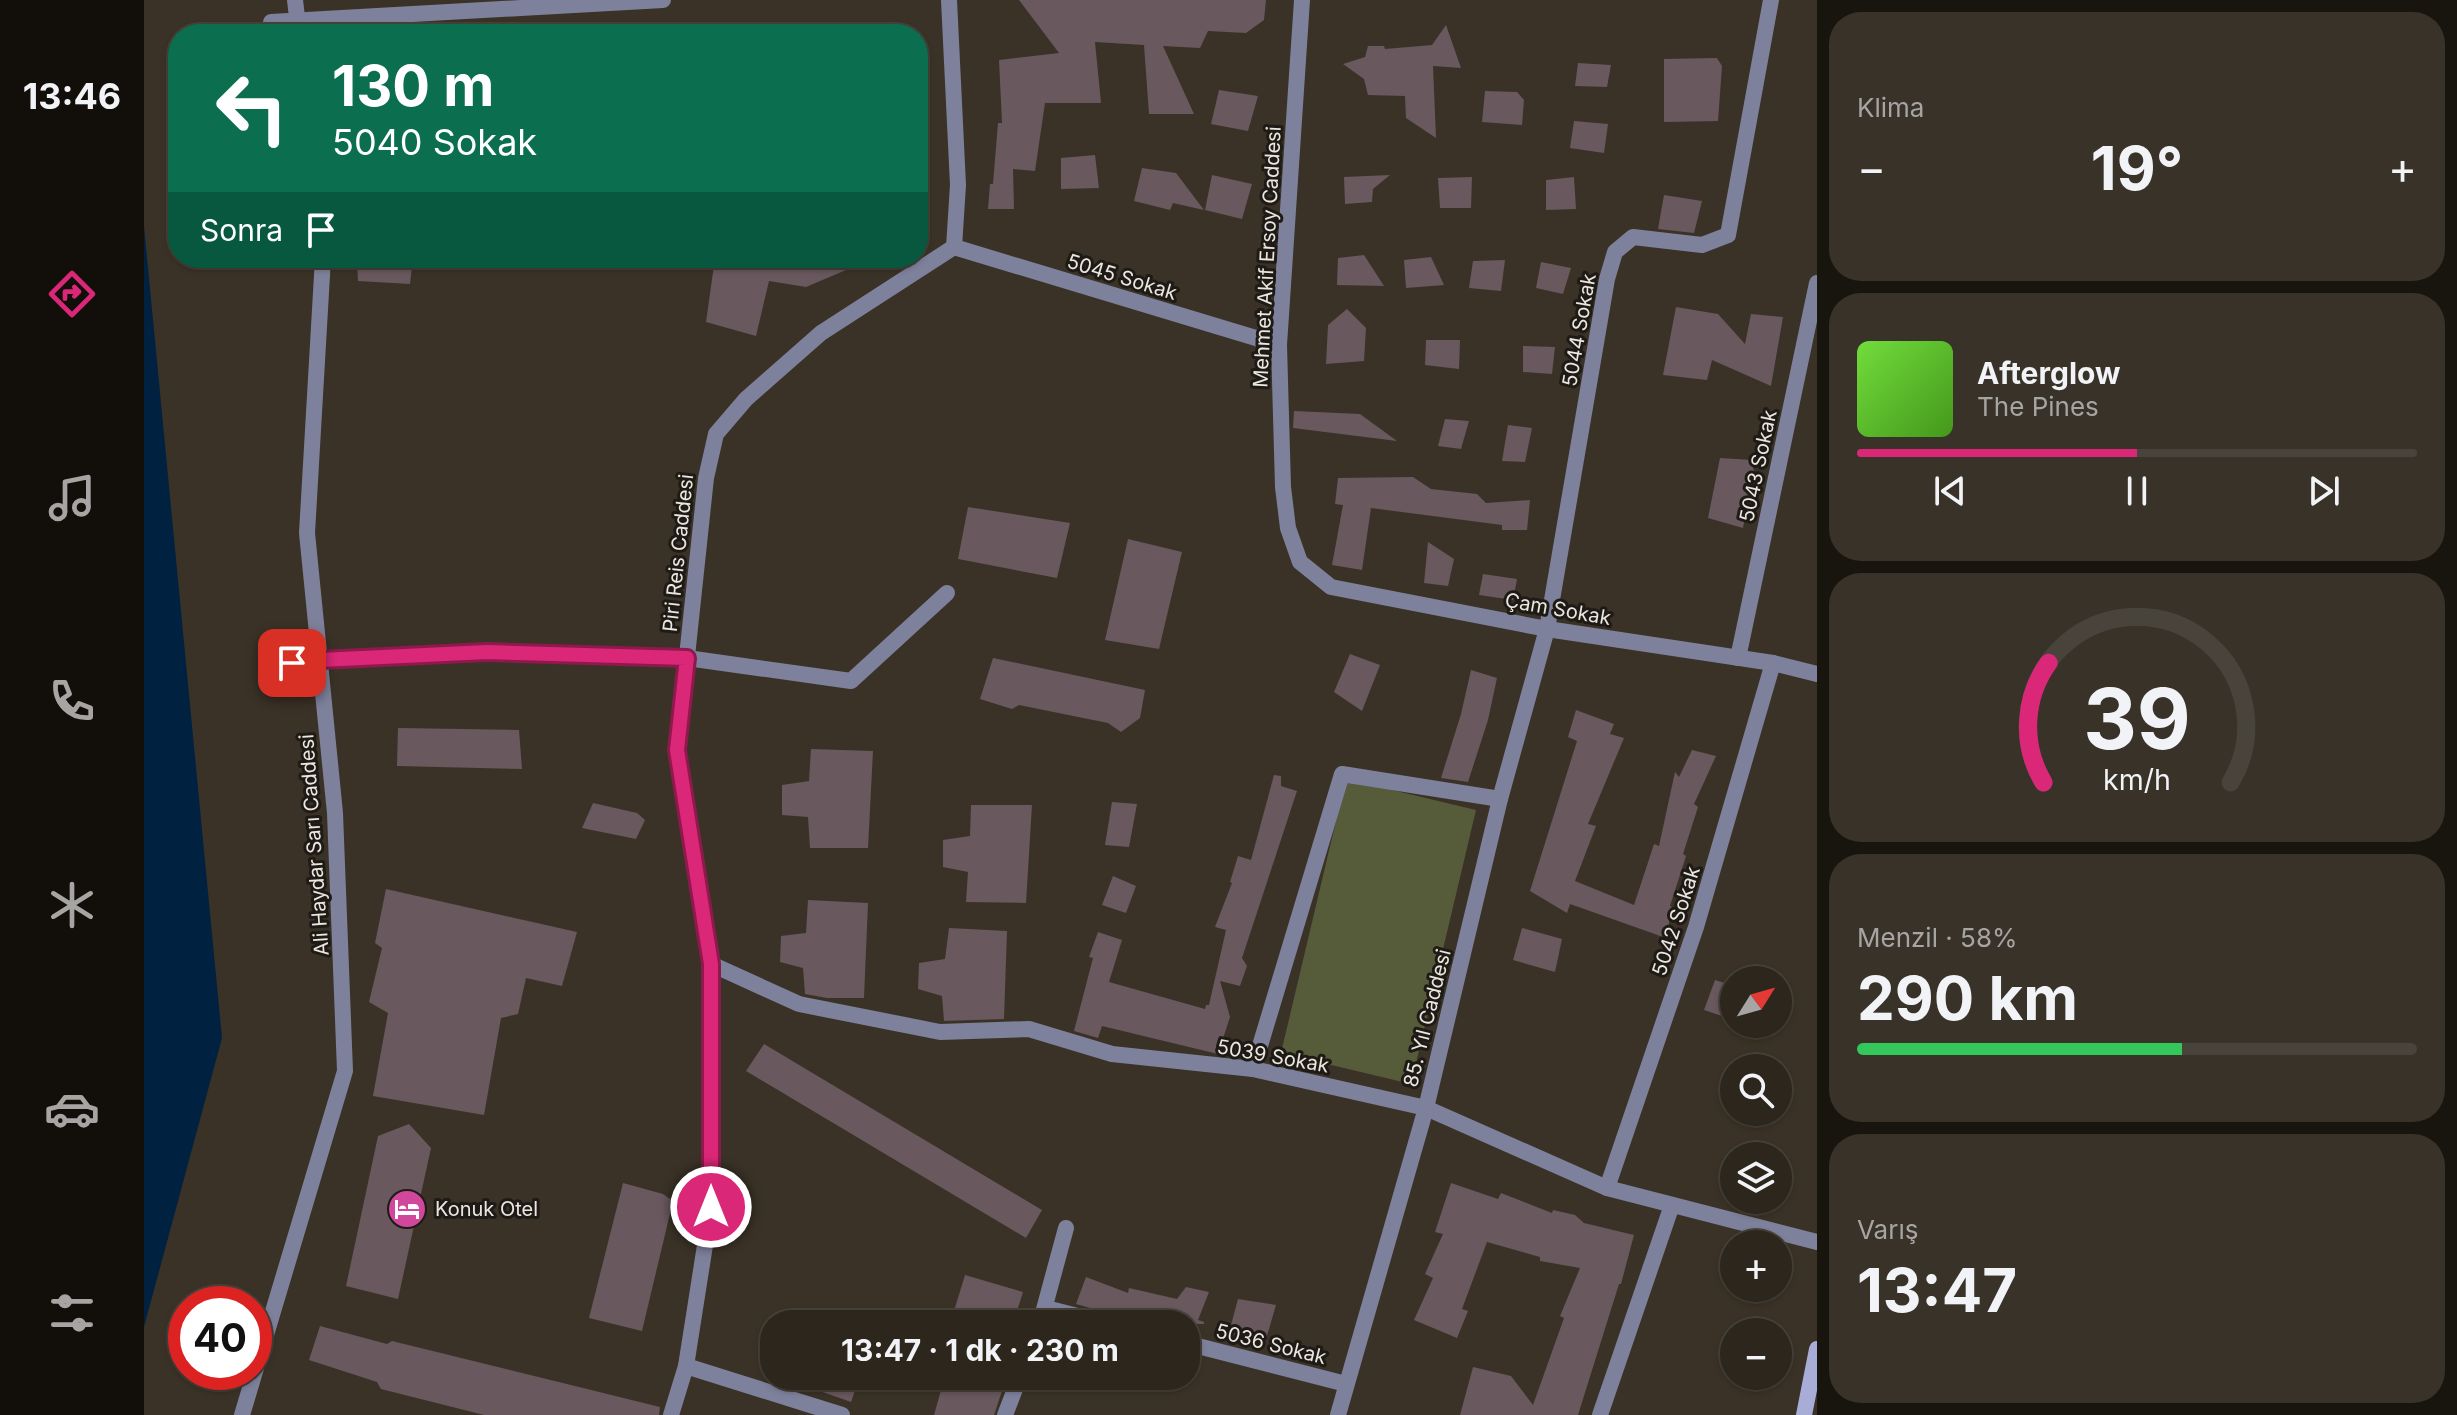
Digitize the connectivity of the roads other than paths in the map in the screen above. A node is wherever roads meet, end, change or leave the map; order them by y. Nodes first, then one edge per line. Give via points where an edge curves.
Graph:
1 (295, 0) edge
2 (663, 0) edge
3 (949, 0) edge
4 (1302, 0) edge
5 (1771, 0) edge
6 (271, 22) dead end
7 (284, 24) edge
8 (298, 24) edge
9 (326, 24) edge
10 (954, 247) junction
11 (928, 264) edge
12 (322, 268) edge
13 (922, 268) edge
14 (1817, 283) edge
15 (1279, 345) junction
16 (1300, 562) joint
17 (947, 593) dead end
18 (1547, 629) junction
19 (687, 658) junction
20 (1738, 658) junction
21 (320, 660) junction
22 (292, 663) dead end
23 (1773, 663) junction
24 (1817, 674) edge
25 (1500, 799) junction
26 (711, 964) junction
27 (1253, 1069) junction
28 (1426, 1108) junction
29 (1607, 1188) junction
30 (1672, 1205) junction
31 (1066, 1228) dead end
32 (1817, 1242) edge
33 (1045, 1310) edge
34 (1200, 1347) edge
35 (1817, 1349) edge
36 (686, 1366) junction
37 (1346, 1384) junction
38 (1015, 1390) edge
39 (242, 1415) edge
40 (671, 1415) edge
41 (842, 1415) edge
42 (1005, 1415) edge
43 (1338, 1415) edge
44 (1600, 1415) edge
45 (1804, 1415) edge

1 - 8 street
2 - 9 street
3 - 10 street via 958,185
4 - 15 street, Mehmet Akif Ersoy Caddesi
5 - 18 street, 5044 Sokak via 1728,235 1702,245 1633,237 1615,252
6 - 7 street
10 - 11 street, Piri Reis Caddesi
10 - 15 street, 5045 Sokak
12 - 21 street, Ali Haydar Sarı Caddesi via 307,533
13 - 19 street, Piri Reis Caddesi via 821,333 746,399 716,434 706,478
14 - 20 street, 5043 Sokak
15 - 16 street, Mehmet Akif Ersoy Caddesi via 1283,487 1288,528
16 - 18 street, Çam Sokak via 1331,587
17 - 19 street via 851,681
18 - 20 street, Çam Sokak
18 - 25 street, 85. Yıl Caddesi
19 - 21 street via 487,652
19 - 26 street, Piri Reis Caddesi via 677,750
20 - 23 street, Çam Sokak
21 - 22 street
21 - 39 street, Ali Haydar Sarı Caddesi via 335,813 345,1071
23 - 24 street, Çam Sokak
23 - 29 street, 5042 Sokak via 1696,927
25 - 27 street via 1342,774
25 - 28 street, 85. Yıl Caddesi
26 - 27 street, 5039 Sokak via 799,1004 940,1032 1029,1029 1112,1054
26 - 36 street, Piri Reis Caddesi via 711,1207
27 - 28 street, 5039 Sokak
28 - 29 street, 5039 Sokak
28 - 37 street, 85. Yıl Caddesi
29 - 30 street, 5039 Sokak
30 - 32 street, 5039 Sokak
30 - 44 street
31 - 33 street
34 - 37 street, 5036 Sokak
35 - 45 main road
36 - 40 street, Piri Reis Caddesi
36 - 41 street
37 - 43 street, 85. Yıl Caddesi
38 - 42 street

